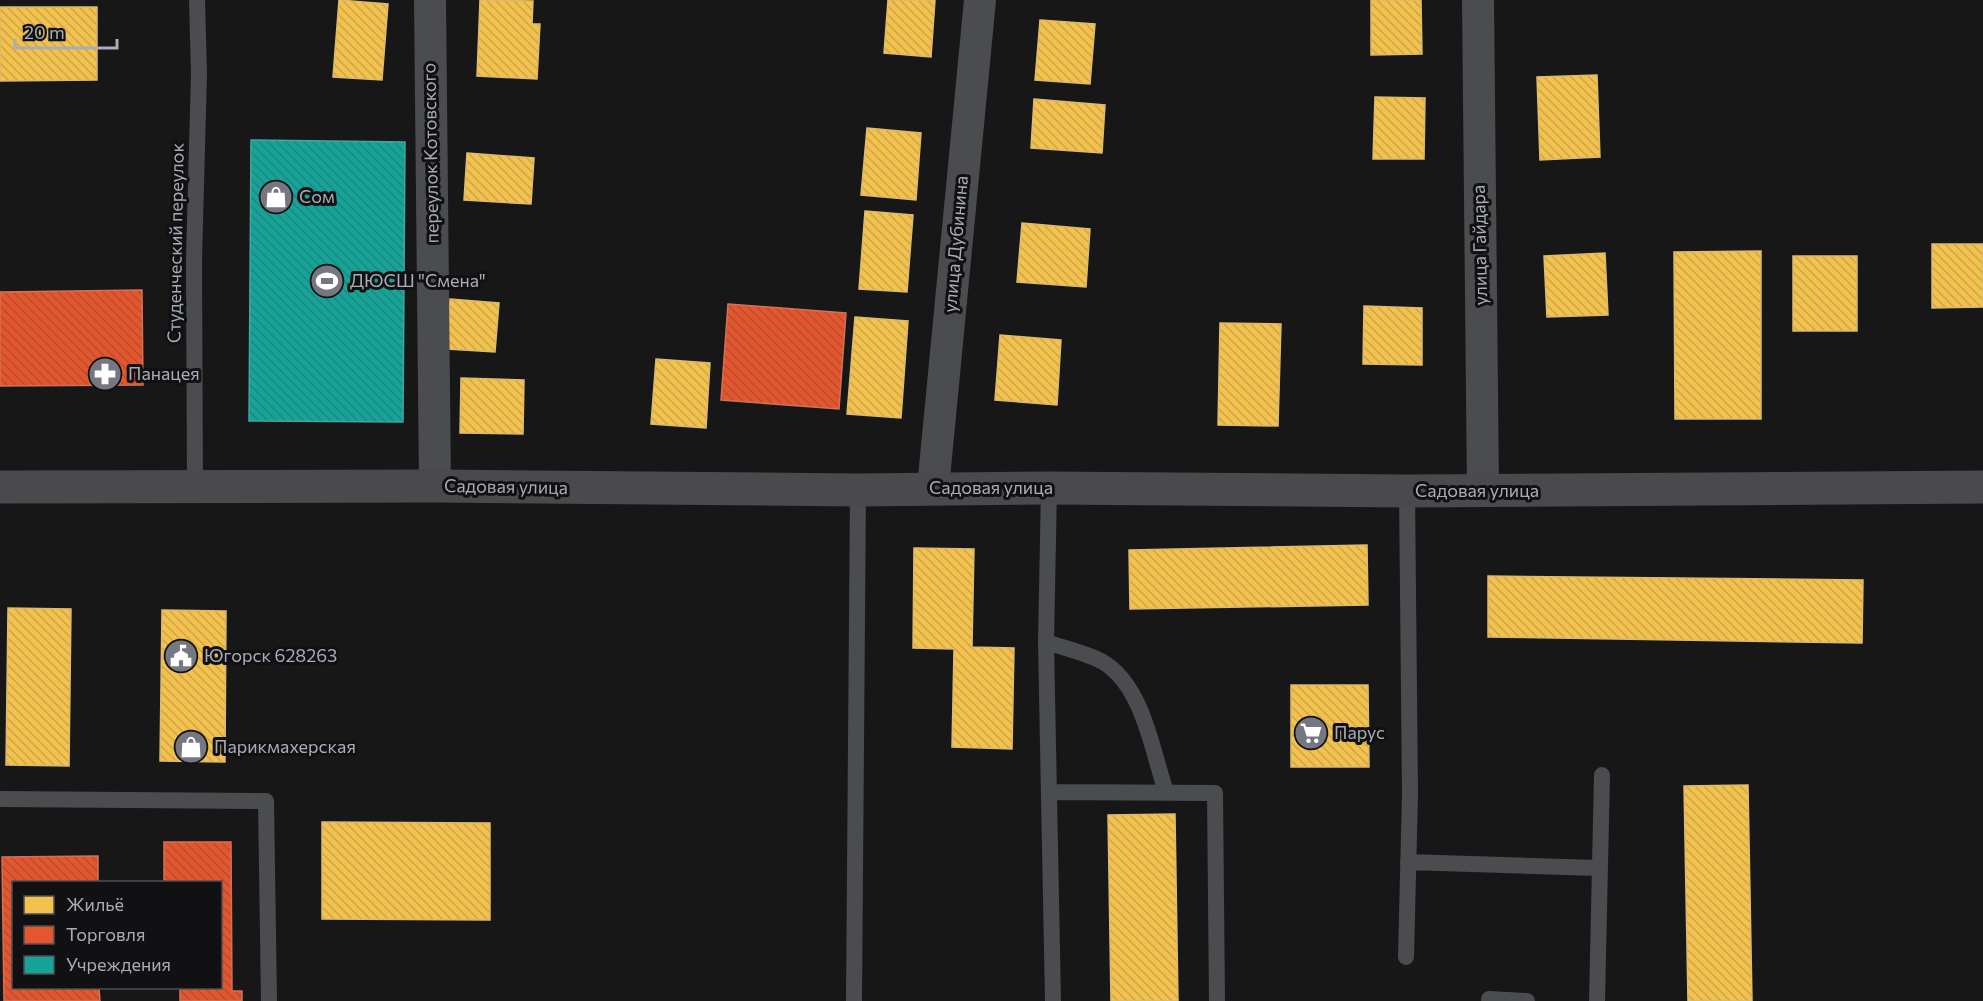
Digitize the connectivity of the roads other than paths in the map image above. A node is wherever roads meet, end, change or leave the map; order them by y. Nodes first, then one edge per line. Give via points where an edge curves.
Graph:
1 (197, 0) edge
2 (430, 0) edge
3 (980, 0) edge
4 (1478, 0) edge
5 (435, 486) junction
6 (0, 487) edge
7 (1983, 487) edge
8 (195, 488) junction
9 (933, 488) junction
10 (1049, 488) junction
11 (858, 490) junction
12 (1407, 491) junction
13 (1483, 491) junction
14 (1046, 642) junction
15 (1602, 775) dead end
16 (1049, 792) junction
17 (1166, 792) junction
18 (0, 799) edge
19 (1408, 862) junction
20 (1598, 868) junction
21 (1406, 957) dead end
22 (1489, 999) dead end
23 (269, 1001) edge
24 (854, 1001) edge
25 (1053, 1001) edge
26 (1217, 1001) edge
27 (1527, 1001) edge
28 (1597, 1001) edge

1 - 8 lane, Студенческий переулок
2 - 5 street, переулок Котовского
3 - 9 street, улица Дубинина
4 - 13 street, улица Гайдара
5 - 8 street, Садовая улица
5 - 11 street, Садовая улица
6 - 8 street, Садовая улица
7 - 13 street, Садовая улица
9 - 10 street, Садовая улица
9 - 11 street, Садовая улица
10 - 12 street, Садовая улица
10 - 14 lane
11 - 24 lane
12 - 13 street, Садовая улица
12 - 19 lane
14 - 16 lane
14 - 17 lane via 1101,661 1121,675 1134,694
15 - 20 lane
16 - 17 lane
16 - 25 lane
17 - 26 lane via 1215,793
18 - 23 lane via 266,801
19 - 20 lane
19 - 21 lane
20 - 28 lane
22 - 27 lane

